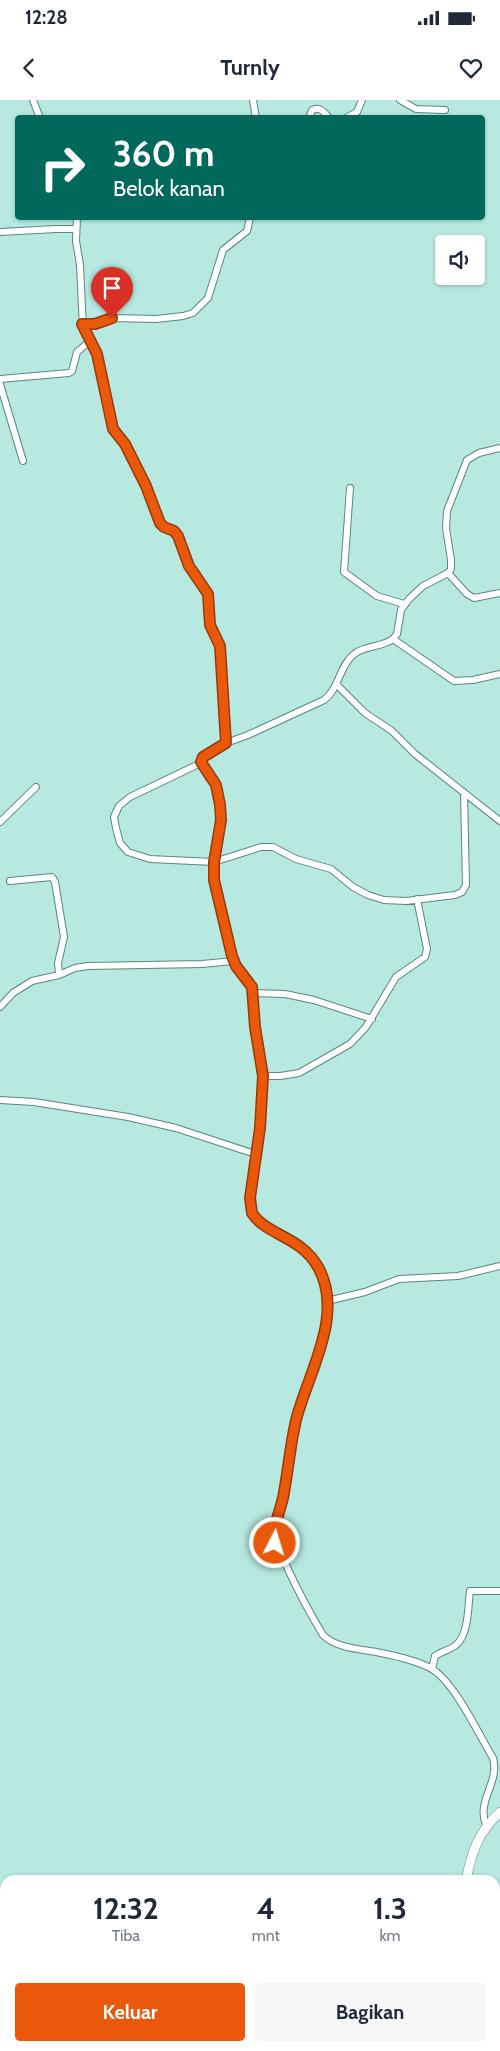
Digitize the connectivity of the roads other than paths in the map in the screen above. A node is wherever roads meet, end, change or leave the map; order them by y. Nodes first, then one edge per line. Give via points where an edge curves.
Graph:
1 (33, 100) edge
2 (254, 100) edge
3 (362, 100) edge
4 (400, 100) edge
5 (445, 110) dead end
6 (39, 115) edge
7 (256, 115) edge
8 (310, 115) edge
9 (326, 115) edge
10 (352, 115) edge
11 (77, 220) edge
12 (250, 220) edge
13 (76, 229) junction
14 (0, 232) edge
15 (82, 324) junction
16 (89, 342) junction
17 (0, 379) edge
18 (0, 384) edge
19 (500, 448) edge
20 (23, 461) dead end
21 (350, 488) dead end
22 (448, 573) junction
23 (500, 594) edge
24 (404, 604) junction
25 (393, 639) junction
26 (500, 674) edge
27 (336, 684) junction
28 (226, 743) junction
29 (201, 762) junction
30 (36, 787) dead end
31 (464, 793) junction
32 (0, 822) edge
33 (500, 822) edge
34 (214, 862) junction
35 (10, 881) dead end
36 (417, 899) junction
37 (234, 961) junction
38 (59, 975) junction
39 (254, 993) junction
40 (0, 1007) edge
41 (372, 1019) junction
42 (263, 1076) junction
43 (0, 1100) edge
44 (255, 1154) junction
45 (500, 1266) edge
46 (327, 1301) junction
47 (500, 1591) edge
48 (432, 1669) junction
49 (500, 1812) edge
50 (486, 1825) junction
51 (467, 1875) edge

1 - 6 street
2 - 7 street
3 - 10 street via 358,112
4 - 5 street via 416,108
8 - 9 street via 317,108
11 - 13 street
12 - 15 street via 247,231 223,248 208,298 193,313 156,319 112,318 95,324
13 - 14 street
13 - 15 street
15 - 16 street
16 - 17 street via 77,352 69,373
16 - 28 street via 97,354 113,429 125,444 160,523 178,536 189,566 208,594 210,625 220,646
18 - 20 street
19 - 22 street via 472,456 464,467 446,517 451,560
21 - 24 street via 344,572 377,596
22 - 23 street via 474,598
22 - 24 street via 422,586
24 - 25 street
25 - 26 street via 454,681
25 - 27 street via 354,654 345,664
27 - 28 street via 324,700
27 - 31 street via 365,713 392,731
28 - 29 street via 203,757
29 - 34 street via 216,785 220,805 220,835
29 - 34 street via 130,797 119,806 114,817 120,843 128,852 150,859
30 - 32 street
31 - 33 street
31 - 36 street via 466,884 462,892
34 - 36 street via 273,847 296,859 331,869 368,895 384,900
34 - 37 street via 214,880
35 - 38 street via 52,876 54,879 64,932
36 - 41 street via 427,949 425,957 396,977
37 - 38 street via 88,966
37 - 39 street
38 - 40 street via 32,981 13,993
39 - 41 street via 285,994 314,1000
39 - 42 street via 255,1027
41 - 42 street via 350,1044 299,1073
42 - 44 street
43 - 44 street via 128,1117 176,1128
44 - 46 street via 250,1198 252,1213 313,1258 322,1275
45 - 46 street via 458,1276 399,1280
46 - 48 street via 320,1351 293,1432 283,1498 275,1525 275,1543 300,1596 328,1640 393,1655
47 - 48 street via 470,1591 461,1640 435,1656
48 - 50 street via 456,1695 496,1766 483,1808
49 - 50 main road
50 - 51 main road via 476,1843

